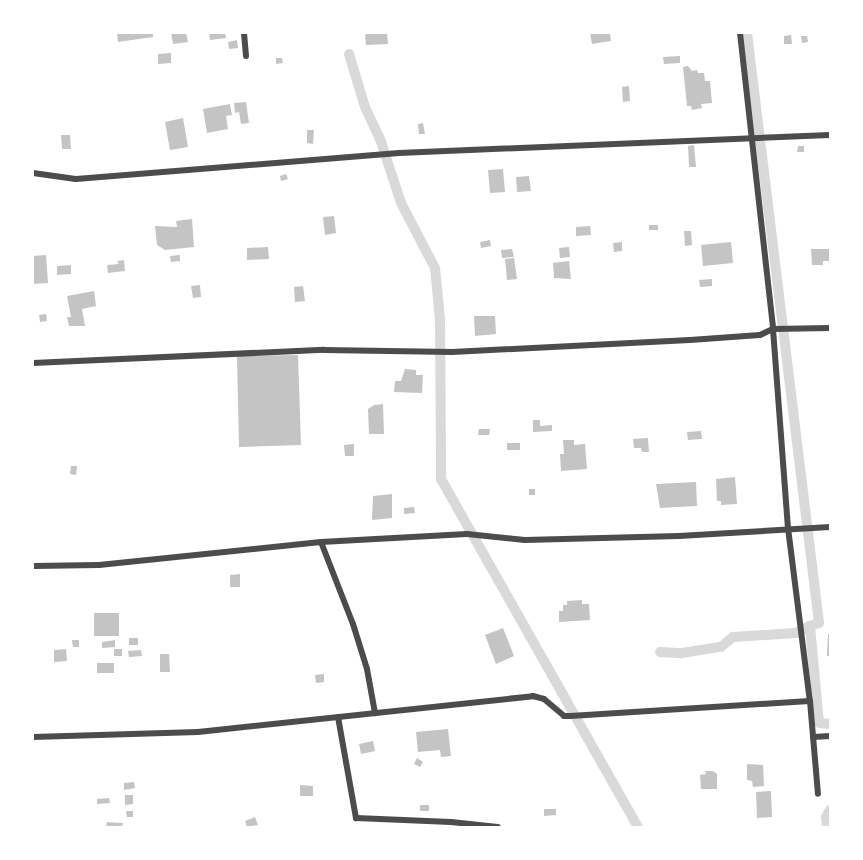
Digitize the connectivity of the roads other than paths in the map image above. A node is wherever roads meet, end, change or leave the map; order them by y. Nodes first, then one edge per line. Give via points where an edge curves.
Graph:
1 (244, 33) edge
2 (740, 33) edge
3 (246, 56) dead end
4 (830, 135) edge
5 (751, 138) junction
6 (33, 173) edge
7 (773, 328) junction
8 (830, 328) edge
9 (33, 363) edge
10 (830, 527) edge
11 (788, 528) junction
12 (321, 542) junction
13 (33, 566) edge
14 (810, 701) junction
15 (375, 713) junction
16 (338, 717) junction
17 (827, 736) edge
18 (33, 737) edge
19 (813, 737) junction
20 (818, 794) dead end
21 (498, 827) edge

1 - 3 street
2 - 5 street
4 - 5 street
5 - 6 street via 399,153 76,179
5 - 7 street
7 - 8 street
7 - 9 street via 760,335 452,352 324,350
7 - 11 street
10 - 11 street
11 - 12 street via 679,536 525,540 467,534
11 - 14 street
12 - 13 street via 99,565
12 - 15 street via 353,624
14 - 15 street via 564,716 544,699 533,696
14 - 19 street
15 - 16 street
16 - 18 street via 198,732
16 - 21 street via 356,818
17 - 19 street
19 - 20 street

